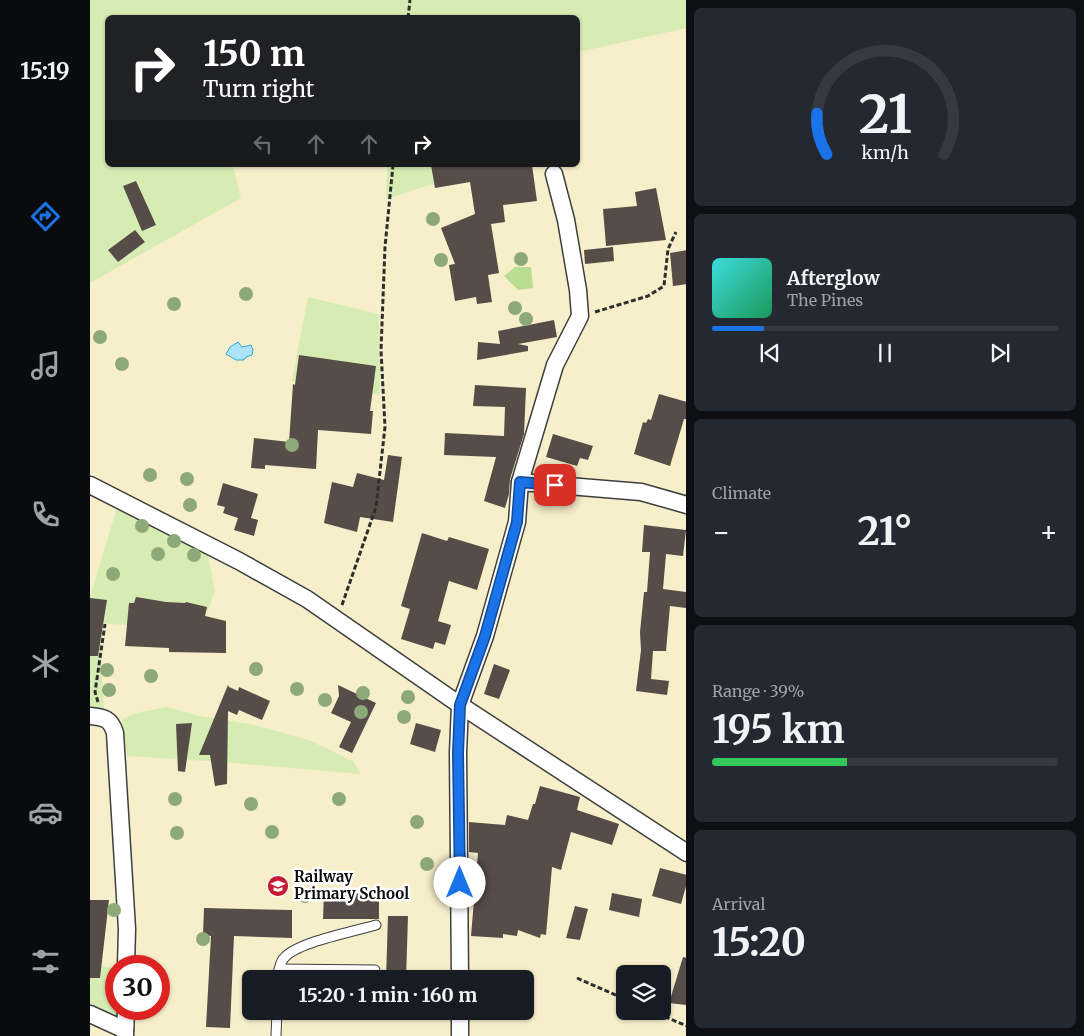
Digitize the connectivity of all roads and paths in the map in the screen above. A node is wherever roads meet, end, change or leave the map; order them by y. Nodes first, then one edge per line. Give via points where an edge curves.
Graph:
1 (410, 0) edge
2 (408, 15) edge
3 (393, 167) edge
4 (554, 174) dead end
5 (676, 232) dead end
6 (580, 316) junction
7 (520, 482) junction
8 (90, 485) edge
9 (686, 505) edge
10 (337, 620) junction
11 (105, 624) dead end
12 (460, 705) junction
13 (96, 716) edge
14 (686, 853) edge
15 (376, 925) dead end
16 (126, 955) edge
17 (279, 969) joint
18 (375, 970) dead end
19 (460, 970) edge
20 (578, 978) dead end
21 (616, 995) edge
22 (90, 1014) edge
23 (126, 1020) edge
24 (277, 1020) edge
25 (460, 1020) edge
26 (671, 1020) edge
27 (686, 1026) edge
28 (125, 1033) edge
29 (276, 1036) edge
30 (460, 1036) edge

1 - 2 path
3 - 10 path via 385,247 381,350 385,427 376,507
4 - 6 street via 566,220
5 - 6 path via 668,249 664,286 648,296
6 - 7 street via 555,365
7 - 9 street via 641,492
7 - 12 street via 517,522 485,636
8 - 10 street via 239,561 307,599
10 - 12 street
11 - 13 path
12 - 14 street
12 - 19 street
13 - 16 street via 110,723 115,733
15 - 17 lane via 298,947 284,958
17 - 18 lane
20 - 21 path
22 - 28 street
23 - 28 street
24 - 29 lane
25 - 30 street
26 - 27 path

